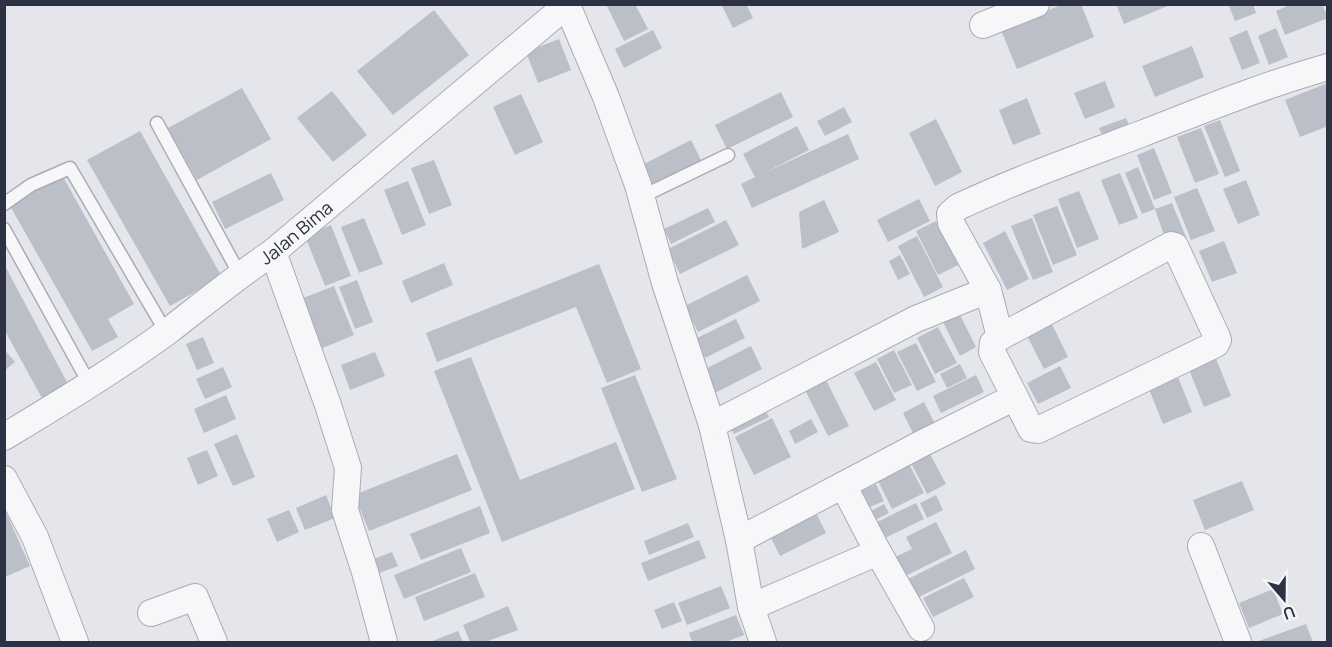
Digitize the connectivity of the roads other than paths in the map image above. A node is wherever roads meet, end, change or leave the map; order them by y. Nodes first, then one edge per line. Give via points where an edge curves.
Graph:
1 (1036, 4) edge
2 (568, 5) edge
3 (983, 25) dead end
4 (1328, 68) edge
5 (157, 123) dead end
6 (728, 155) dead end
7 (641, 197) junction
8 (4, 204) edge
9 (4, 229) edge
10 (273, 252) junction
11 (240, 275) junction
12 (988, 290) junction
13 (166, 332) junction
14 (1000, 337) junction
15 (90, 385) junction
16 (1015, 397) junction
17 (712, 425) junction
18 (4, 437) edge
19 (4, 479) edge
20 (843, 485) junction
21 (739, 540) junction
22 (1201, 546) dead end
23 (878, 552) junction
24 (751, 607) junction
25 (151, 613) dead end
26 (921, 628) dead end
27 (75, 642) edge
28 (214, 642) edge
29 (384, 642) edge
30 (763, 642) edge
31 (1238, 642) edge

1 - 3 street
2 - 7 street via 606,96
2 - 10 street, Jalan Bima
4 - 12 street via 1284,79 1199,111 953,210 951,223
5 - 11 lane
6 - 7 lane
7 - 17 street
8 - 13 lane via 31,185 70,168
9 - 15 lane
10 - 11 street, Jalan Bima
10 - 29 street via 348,468 345,510
11 - 13 street, Jalan Bima
12 - 14 street
12 - 17 street via 916,319
13 - 15 street, Jalan Bima
14 - 16 street via 991,350
14 - 16 street via 1171,245 1177,249 1218,340 1038,430 1031,429
15 - 18 street, Jalan Bima
16 - 20 street
17 - 21 street
19 - 27 street via 35,537
20 - 21 street
20 - 23 street
21 - 24 street
22 - 31 street
23 - 24 street
23 - 26 street
24 - 30 street
25 - 28 street via 195,597

